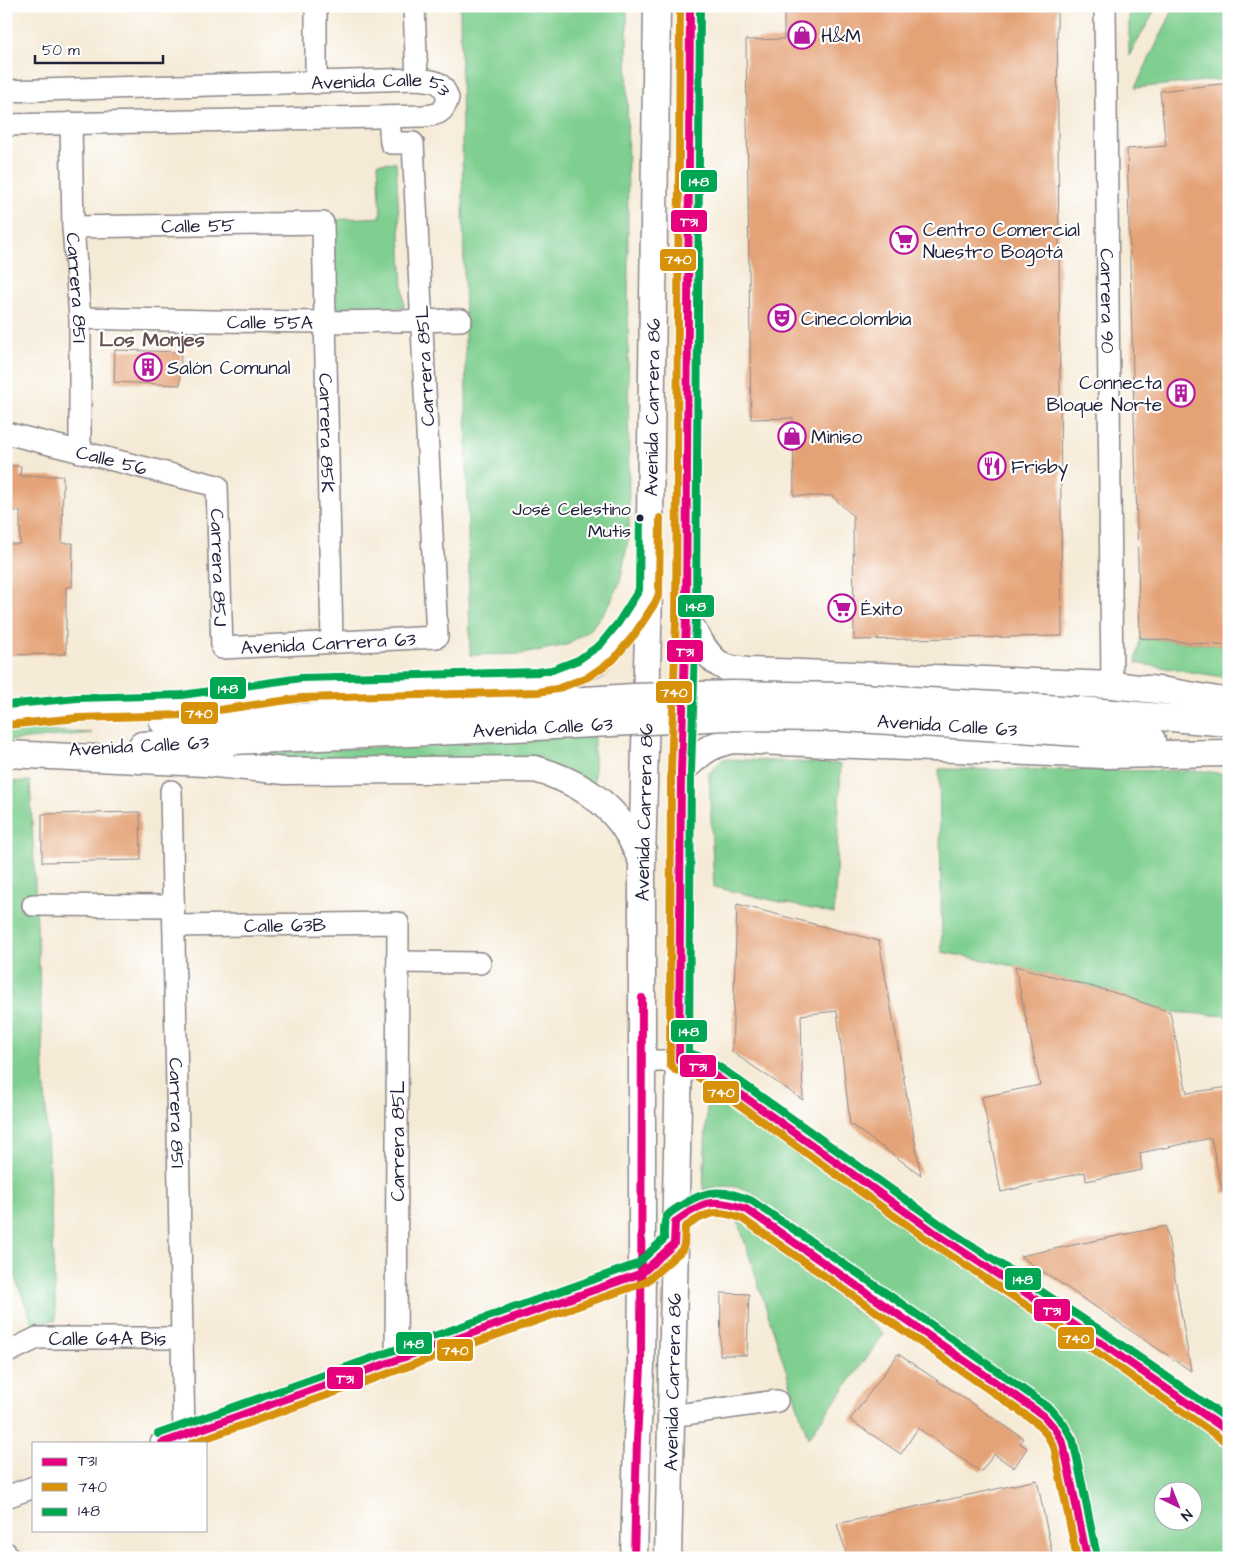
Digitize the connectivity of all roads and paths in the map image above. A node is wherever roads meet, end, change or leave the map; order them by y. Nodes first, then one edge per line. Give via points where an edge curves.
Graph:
1 (316, 6) edge
2 (414, 6) edge
3 (657, 6) edge
4 (690, 6) edge
5 (1105, 6) edge
6 (418, 79) junction
7 (316, 83) junction
8 (6, 91) edge
9 (389, 117) junction
10 (71, 123) junction
11 (6, 124) edge
12 (323, 223) joint
13 (73, 227) junction
14 (80, 318) junction
15 (421, 320) junction
16 (461, 320) dead end
17 (325, 322) junction
18 (6, 433) edge
19 (80, 452) junction
20 (217, 486) joint
21 (649, 592) junction
22 (686, 618) junction
23 (436, 637) joint
24 (332, 642) junction
25 (222, 648) joint
26 (1112, 685) junction
27 (1229, 702) edge
28 (6, 715) edge
29 (6, 720) edge
30 (1079, 722) junction
31 (1229, 723) edge
32 (234, 731) junction
33 (1229, 752) edge
34 (6, 753) edge
35 (681, 770) junction
36 (171, 791) dead end
37 (642, 863) junction
38 (33, 905) dead end
39 (174, 916) junction
40 (398, 923) joint
41 (398, 962) junction
42 (480, 963) dead end
43 (642, 1061) junction
44 (678, 1061) junction
45 (675, 1233) junction
46 (642, 1273) junction
47 (182, 1338) junction
48 (6, 1353) edge
49 (396, 1360) junction
50 (777, 1401) dead end
51 (670, 1416) junction
52 (1229, 1432) edge
53 (184, 1434) junction
54 (164, 1442) edge
55 (32, 1489) edge
56 (6, 1497) edge
57 (6, 1553) edge
58 (9, 1558) edge
59 (634, 1558) edge
60 (668, 1558) edge
61 (1087, 1558) edge

1 - 7 street
2 - 6 street
3 - 21 main road, Avenida Carrera 86
4 - 22 main road, Avenida Carrera 86
5 - 26 street, Carrera 90
6 - 7 street, Avenida Calle 53
6 - 9 street, Avenida Calle 53 via 435,81 446,90 448,98 443,110 429,116
7 - 8 street, Avenida Calle 53
9 - 10 street, Avenida Calle 53
9 - 15 street, Carrera 85L via 391,143 413,143
10 - 11 street, Avenida Calle 53
10 - 13 street, Carrera 85I
12 - 13 street, Calle 55
12 - 17 street, Carrera 85K
13 - 14 street, Carrera 85I
14 - 17 street, Calle 55A
14 - 19 street, Carrera 85I
15 - 16 street, Calle 55A
15 - 17 street, Calle 55A
15 - 23 street, Carrera 85L
17 - 24 street, Carrera 85K
18 - 19 street, Calle 56
19 - 20 street, Calle 56
20 - 25 street, Carrera 85J
21 - 28 main road via 628,628 605,654 586,668 552,681 301,688 183,705 77,708
21 - 37 main road, Avenida Carrera 86
22 - 26 main road via 708,653 716,662 730,669
22 - 35 main road, Avenida Carrera 86
23 - 24 street, Avenida Carrera 63
24 - 25 street, Avenida Carrera 63
26 - 27 main road
29 - 32 main road, Avenida Calle 63
30 - 31 main road, Avenida Calle 63
30 - 32 main road, Avenida Calle 63, bridge via 846,696 733,694 634,697
30 - 33 main road, Avenida Calle 63 via 1147,739
32 - 34 main road, Avenida Calle 63
33 - 35 main road via 1104,755 734,740 711,746
34 - 37 main road via 206,763 285,771 535,769 569,781 607,807 629,834
35 - 44 main road, Avenida Carrera 86
36 - 39 street, Carrera 85I
37 - 43 main road, Avenida Carrera 86
38 - 39 street, Calle 63B
39 - 40 street, Calle 63B
39 - 47 street, Carrera 85I
40 - 41 street, Carrera 85L
41 - 42 street
41 - 49 street, Carrera 85L
43 - 44 street
43 - 46 main road, Avenida Carrera 86
44 - 45 main road, Avenida Carrera 86
44 - 52 street via 698,1066 718,1078 941,1237
45 - 46 street
45 - 51 main road, Avenida Carrera 86
45 - 61 street via 703,1203 731,1202 746,1209 1044,1416 1064,1443
46 - 49 street
46 - 59 main road, Avenida Carrera 86
47 - 48 street, Calle 64A Bis via 37,1338
47 - 53 street, Carrera 85I
49 - 53 street
50 - 51 street
51 - 60 main road, Avenida Carrera 86
53 - 54 street
55 - 56 street
57 - 58 street

